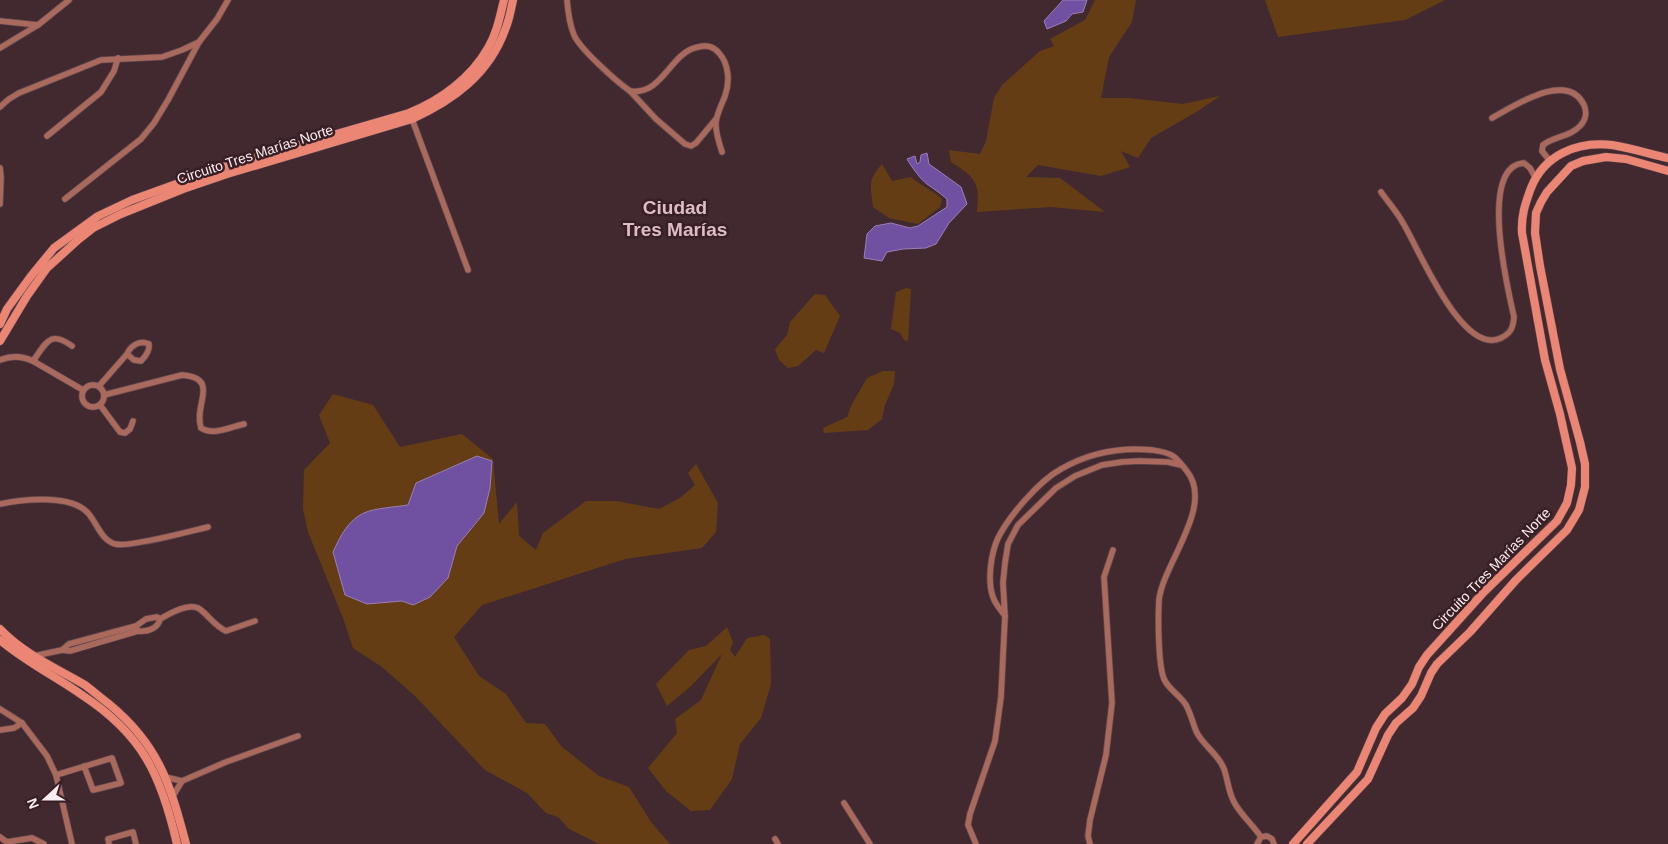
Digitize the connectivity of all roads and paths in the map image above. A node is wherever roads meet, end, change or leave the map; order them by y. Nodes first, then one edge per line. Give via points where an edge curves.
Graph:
1 (69, 0) edge
2 (228, 0) edge
3 (504, 0) edge
4 (513, 0) edge
5 (567, 0) edge
6 (0, 21) edge
7 (38, 25) junction
8 (199, 42) junction
9 (0, 48) edge
10 (118, 58) junction
11 (457, 90) junction
12 (630, 91) junction
13 (1, 106) edge
14 (1492, 118) dead end
15 (412, 119) junction
16 (716, 119) junction
17 (47, 136) dead end
18 (722, 152) dead end
19 (1558, 154) junction
20 (1668, 158) edge
21 (1550, 161) junction
22 (1571, 166) junction
23 (0, 168) edge
24 (226, 170) junction
25 (1668, 171) edge
26 (1534, 179) junction
27 (1381, 192) dead end
28 (1547, 192) junction
29 (65, 199) dead end
30 (0, 204) edge
31 (468, 270) dead end
32 (0, 324) edge
33 (0, 340) edge
34 (72, 346) dead end
35 (127, 354) dead end
36 (0, 360) edge
37 (33, 361) junction
38 (98, 386) junction
39 (83, 390) junction
40 (104, 395) junction
41 (100, 405) junction
42 (133, 421) dead end
43 (244, 424) dead end
44 (1182, 465) junction
45 (0, 504) edge
46 (208, 528) dead end
47 (1114, 550) dead end
48 (1005, 616) junction
49 (160, 619) junction
50 (255, 621) dead end
51 (137, 628) junction
52 (0, 629) edge
53 (0, 640) edge
54 (52, 652) junction
55 (34, 656) junction
56 (46, 664) junction
57 (87, 686) junction
58 (82, 695) junction
59 (0, 709) edge
60 (22, 723) junction
61 (0, 730) edge
62 (298, 736) dead end
63 (84, 766) junction
64 (56, 775) junction
65 (165, 777) junction
66 (182, 781) junction
67 (173, 796) junction
68 (844, 803) dead end
69 (0, 837) edge
70 (1257, 842) edge
71 (44, 844) edge
72 (72, 844) edge
73 (109, 844) edge
74 (136, 844) edge
75 (177, 844) edge
76 (186, 844) edge
77 (870, 844) edge
78 (976, 844) edge
79 (1090, 844) edge
80 (1274, 844) edge
81 (1293, 844) edge
82 (1308, 844) edge

1 - 7 street
2 - 8 street
3 - 11 street, Circuito Tres Marías Norte via 488,48
4 - 11 street, Circuito Tres Marías Norte via 499,46 486,66
5 - 12 street via 568,19 575,38
6 - 7 street
7 - 9 street
8 - 10 street via 162,58
8 - 29 street via 168,100 141,139
10 - 13 street via 101,60 28,90
10 - 17 street via 101,92
11 - 15 street, Circuito Tres Marías Norte via 428,112
11 - 24 street, Circuito Tres Marías Norte via 409,113
12 - 16 street via 656,118 691,146
12 - 16 street via 638,92 652,86 685,52 706,45 715,48 724,58 727,69 726,94
14 - 21 street via 1549,91 1561,88 1578,96 1586,115 1583,122 1574,132 1543,145 1542,151
15 - 24 street, Circuito Tres Marías Norte
15 - 31 street
16 - 18 street
19 - 20 street, Circuito Tres Marías Norte via 1587,145 1612,145
19 - 21 street, Circuito Tres Marías Norte
19 - 22 street via 1567,158
21 - 26 street, Circuito Tres Marías Norte
22 - 25 street via 1606,157
22 - 28 street, Circuito Tres Marías Norte
23 - 30 street
24 - 32 street, Circuito Tres Marías Norte via 132,200 98,216 54,248 7,309
24 - 33 street, Circuito Tres Marías Norte via 121,214 78,239 48,268
26 - 27 street via 1524,163 1511,168 1502,183 1500,244 1514,317 1510,333 1496,340 1480,337 1449,308 1403,223
26 - 28 street via 1539,188
26 - 81 street, Circuito Tres Marías Norte via 1521,219 1522,233 1545,360 1572,468 1567,503 1557,521 1483,593 1427,655 1412,684 1376,728 1357,772
28 - 82 street, Circuito Tres Marías Norte via 1536,213 1535,233 1560,369 1584,464 1585,487 1579,510 1567,530 1437,664 1413,708 1388,735 1368,779
34 - 37 street via 62,339 51,339
35 - 38 street
36 - 37 street via 16,356
37 - 39 street
38 - 39 street via 88,386
38 - 40 street
39 - 41 street via 82,398 86,405
40 - 41 street
40 - 43 street via 182,375 191,376 197,378 204,391 199,419 201,428 218,431
41 - 42 street via 120,432 130,430
44 - 48 street via 1139,461 1102,465 1056,488 1018,525 1008,544 1003,583
44 - 48 street via 1174,456 1161,451 1108,451 1082,459 1043,483 1014,514 998,538 993,553 990,566 993,597
44 - 70 street via 1194,487 1194,510 1159,599 1159,651 1164,679 1185,704 1198,734 1224,768 1234,803
45 - 46 street via 26,500 71,502 88,512 108,540 116,545
47 - 79 street via 1104,577 1112,702 1106,755 1090,820
48 - 78 street via 995,741 968,825
49 - 50 street via 180,610 197,608 226,631
49 - 51 street via 153,617 140,622
49 - 51 street via 150,630 143,632
51 - 54 street via 69,644
52 - 55 street
53 - 58 street via 17,655
54 - 55 street
54 - 56 street
55 - 56 street
56 - 57 street
57 - 58 street
57 - 65 street via 121,714 144,739
58 - 75 street via 130,734 147,757 161,787
59 - 60 street
60 - 61 street
60 - 64 street via 47,756
62 - 66 street
63 - 63 street via 112,758 121,783 93,790
63 - 64 street
64 - 72 street
65 - 66 street
65 - 67 street
66 - 67 street
67 - 76 street
68 - 77 street
69 - 71 street via 7,842 32,838
70 - 80 street via 1267,836
73 - 74 street via 108,839 133,832

